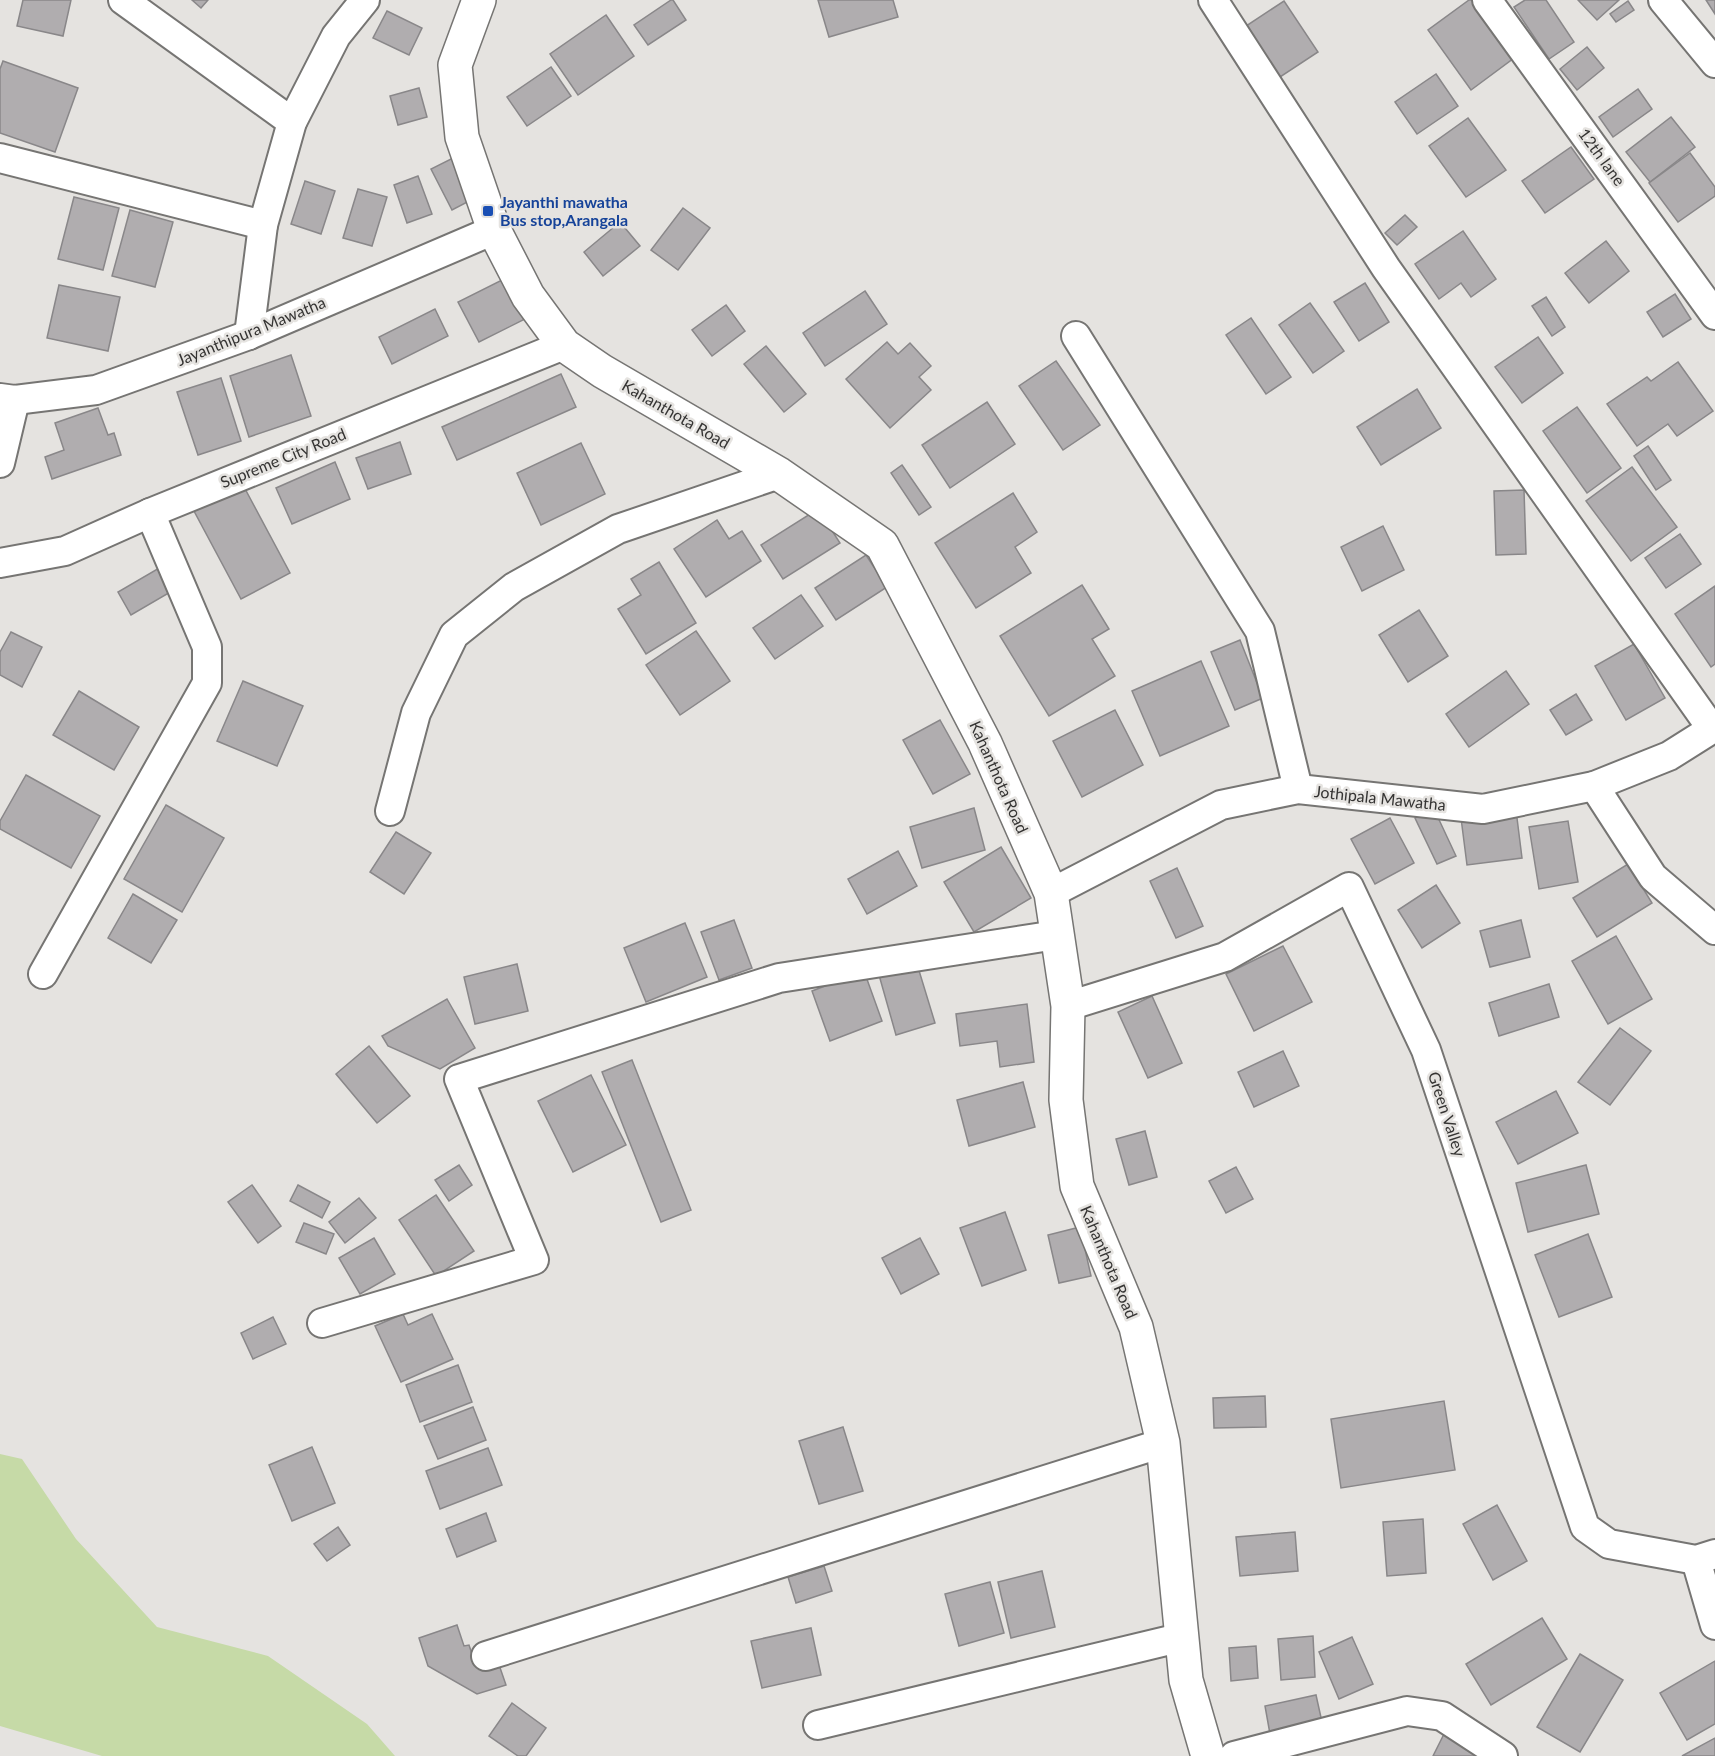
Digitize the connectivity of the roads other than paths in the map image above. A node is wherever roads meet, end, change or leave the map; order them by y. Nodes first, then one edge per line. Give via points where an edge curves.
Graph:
1 (123, 0) edge
2 (365, 0) edge
3 (479, 0) edge
4 (1213, 0) edge
5 (1487, 0) edge
6 (1663, 0) edge
7 (1715, 63) edge
8 (292, 122) junction
9 (0, 158) edge
10 (263, 225) junction
11 (494, 230) junction
12 (1715, 315) edge
13 (249, 335) junction
14 (1076, 336) dead end
15 (564, 345) junction
16 (7, 399) edge
17 (0, 463) edge
18 (779, 474) junction
19 (150, 513) junction
20 (0, 563) edge
21 (1710, 737) edge
22 (1594, 786) junction
23 (1298, 789) junction
24 (390, 811) dead end
25 (1051, 893) junction
26 (1715, 930) edge
27 (1056, 935) junction
28 (43, 974) dead end
29 (1068, 1006) junction
30 (321, 1323) dead end
31 (1163, 1443) junction
32 (1706, 1557) edge
33 (1715, 1625) edge
34 (1183, 1637) junction
35 (486, 1656) dead end
36 (818, 1725) dead end
37 (1208, 1756) edge
38 (1234, 1756) edge
39 (1503, 1756) edge

1 - 8 street
2 - 8 street via 336,36
3 - 11 main road, Kahanthota Road via 455,65 462,137
4 - 21 street via 1386,268
5 - 12 street, 12th lane
6 - 7 street
8 - 10 street
9 - 10 street
10 - 13 street
11 - 13 street, Jayanthipura Mawatha
11 - 15 main road, Kahanthota Road via 528,296
13 - 16 street, Jayanthipura Mawatha via 96,390
14 - 23 street via 1260,631
15 - 18 main road, Kahanthota Road
15 - 19 street, Supreme City Road
16 - 17 street
18 - 24 street via 618,529 514,587 454,635 416,713
18 - 25 main road, Kahanthota Road via 882,545 985,743
19 - 20 street, Supreme City Road via 65,551
19 - 28 street via 207,647 207,683
21 - 22 street, Jothipala Mawatha
22 - 23 street, Jothipala Mawatha via 1483,809
22 - 26 street via 1653,877
23 - 25 street, Jothipala Mawatha via 1221,805
25 - 27 main road, Kahanthota Road
27 - 29 main road, Kahanthota Road
27 - 30 street via 779,978 459,1079 534,1260
29 - 31 main road, Kahanthota Road via 1066,1100 1077,1186 1136,1327
29 - 32 street, Green Valley via 1225,957 1349,887 1426,1050 1585,1527 1609,1544
31 - 34 main road, Kahanthota Road
31 - 35 street
32 - 33 street, Green Valley
34 - 36 street
34 - 37 main road, Kahanthota Road via 1186,1680
38 - 39 street via 1407,1711 1442,1716

